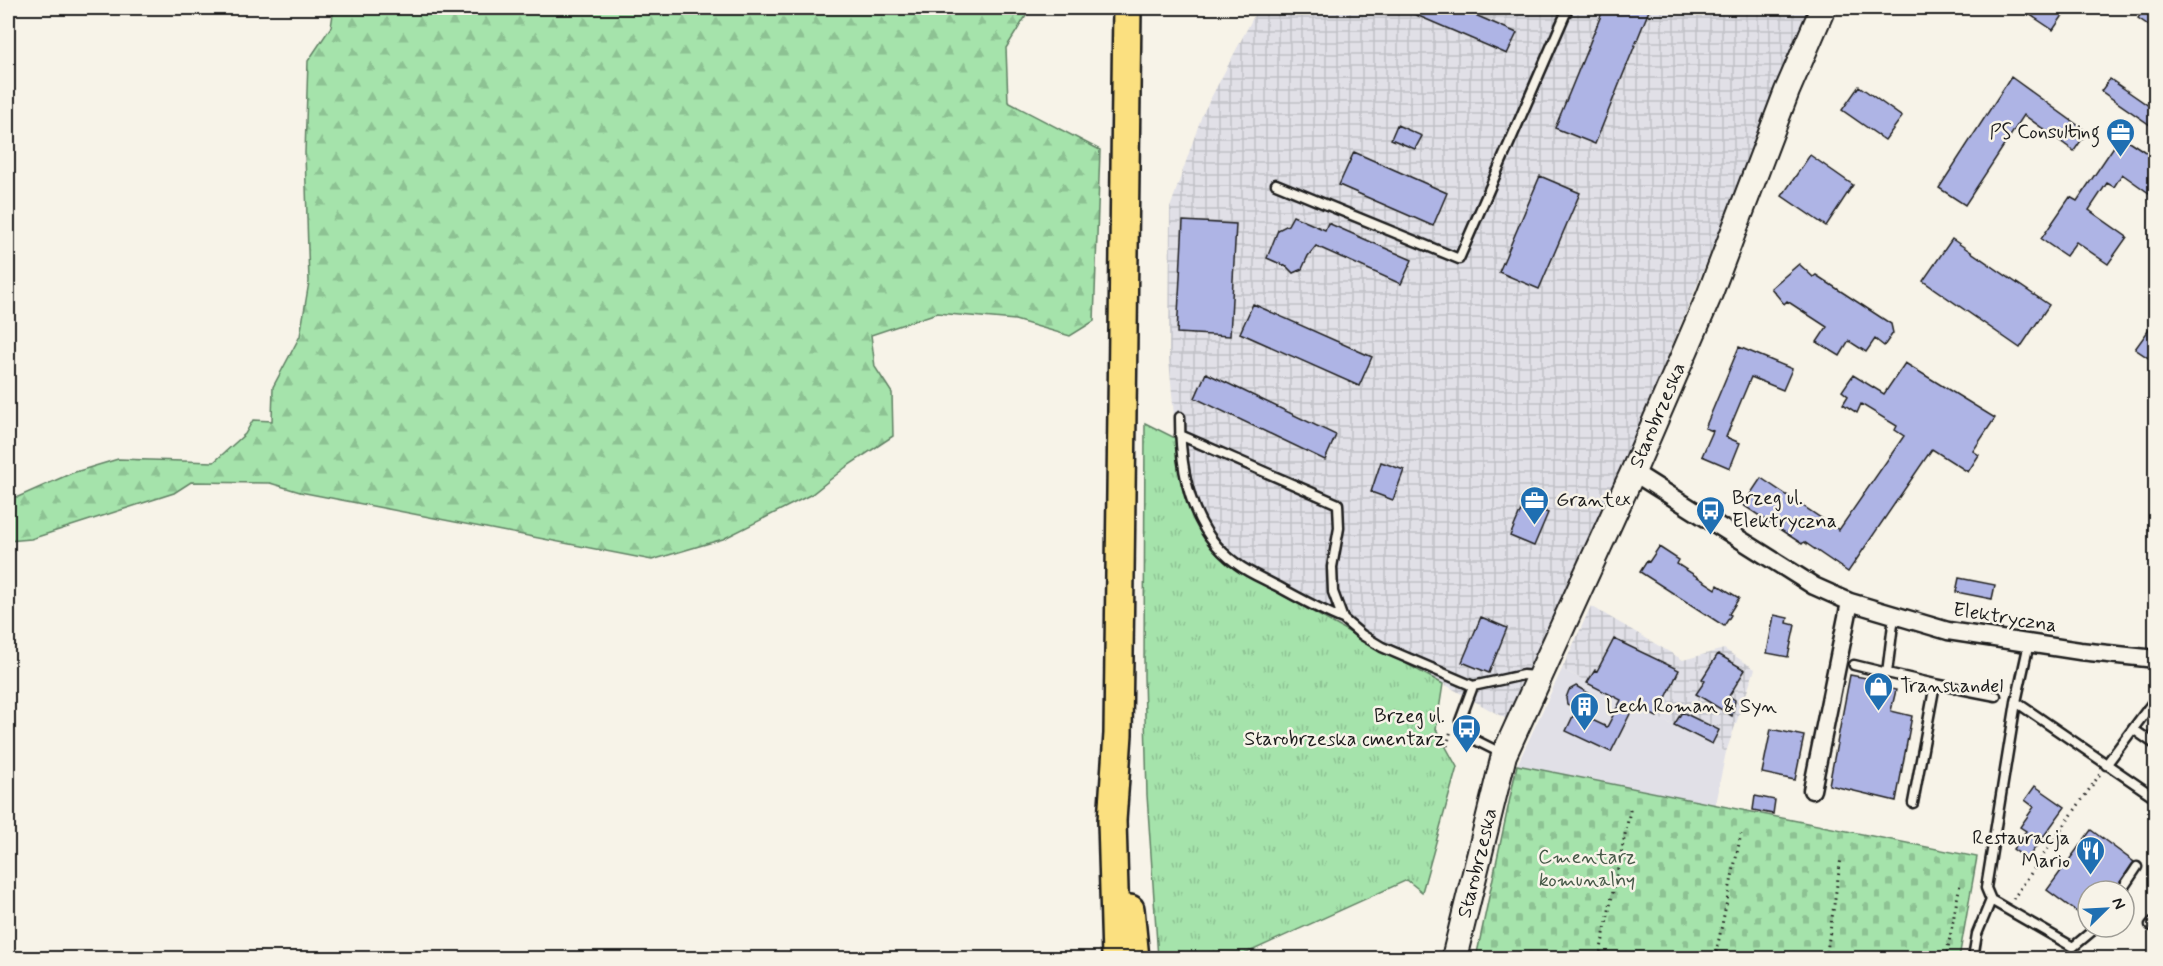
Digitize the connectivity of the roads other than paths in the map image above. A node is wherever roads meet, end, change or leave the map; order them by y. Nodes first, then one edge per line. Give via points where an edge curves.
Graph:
1 (1127, 8) edge
2 (1568, 8) edge
3 (1823, 8) edge
4 (1276, 184) dead end
5 (1180, 417) dead end
6 (1180, 435) junction
7 (1633, 472) junction
8 (1850, 602) junction
9 (1894, 616) junction
10 (1343, 619) junction
11 (2029, 643) junction
12 (2156, 659) edge
13 (1854, 665) dead end
14 (1887, 673) junction
15 (1539, 676) junction
16 (1935, 684) junction
17 (1473, 686) junction
18 (1996, 696) dead end
19 (2156, 698) edge
20 (2016, 702) junction
21 (2133, 729) junction
22 (1118, 734) junction
23 (2156, 745) edge
24 (1504, 755) junction
25 (2106, 765) junction
26 (1812, 790) dead end
27 (2156, 798) edge
28 (1913, 803) dead end
29 (2137, 867) dead end
30 (2129, 879) edge
31 (1990, 900) junction
32 (2156, 919) edge
33 (2156, 928) edge
34 (2083, 939) edge
35 (1116, 958) edge
36 (1135, 958) edge
37 (1454, 958) edge
38 (1973, 958) edge

1 - 22 main road
2 - 4 lane via 1459,259
3 - 7 street, Starobrzeska via 1709,296
5 - 6 lane
6 - 10 lane via 1191,498 1203,527 1220,549 1237,564
6 - 10 lane via 1338,504 1333,592
7 - 8 street, Elektryczna via 1814,586
7 - 15 street, Starobrzeska
8 - 9 street, Elektryczna
8 - 26 street
9 - 11 street, Elektryczna via 1948,631
9 - 14 lane
10 - 17 lane via 1382,647
11 - 12 street, Elektryczna
11 - 20 lane
13 - 14 lane
14 - 16 lane
15 - 17 lane via 1523,675
15 - 24 street, Starobrzeska
16 - 18 lane
16 - 28 lane
17 - 24 lane via 1460,721 1471,738
19 - 21 lane
20 - 25 lane
20 - 31 lane via 1986,888
21 - 23 lane
21 - 25 lane
22 - 35 main road via 1112,821
22 - 36 main road
24 - 37 street, Starobrzeska
25 - 27 lane
29 - 30 lane
31 - 34 lane via 2073,947
31 - 38 lane
32 - 33 lane via 2150,925

